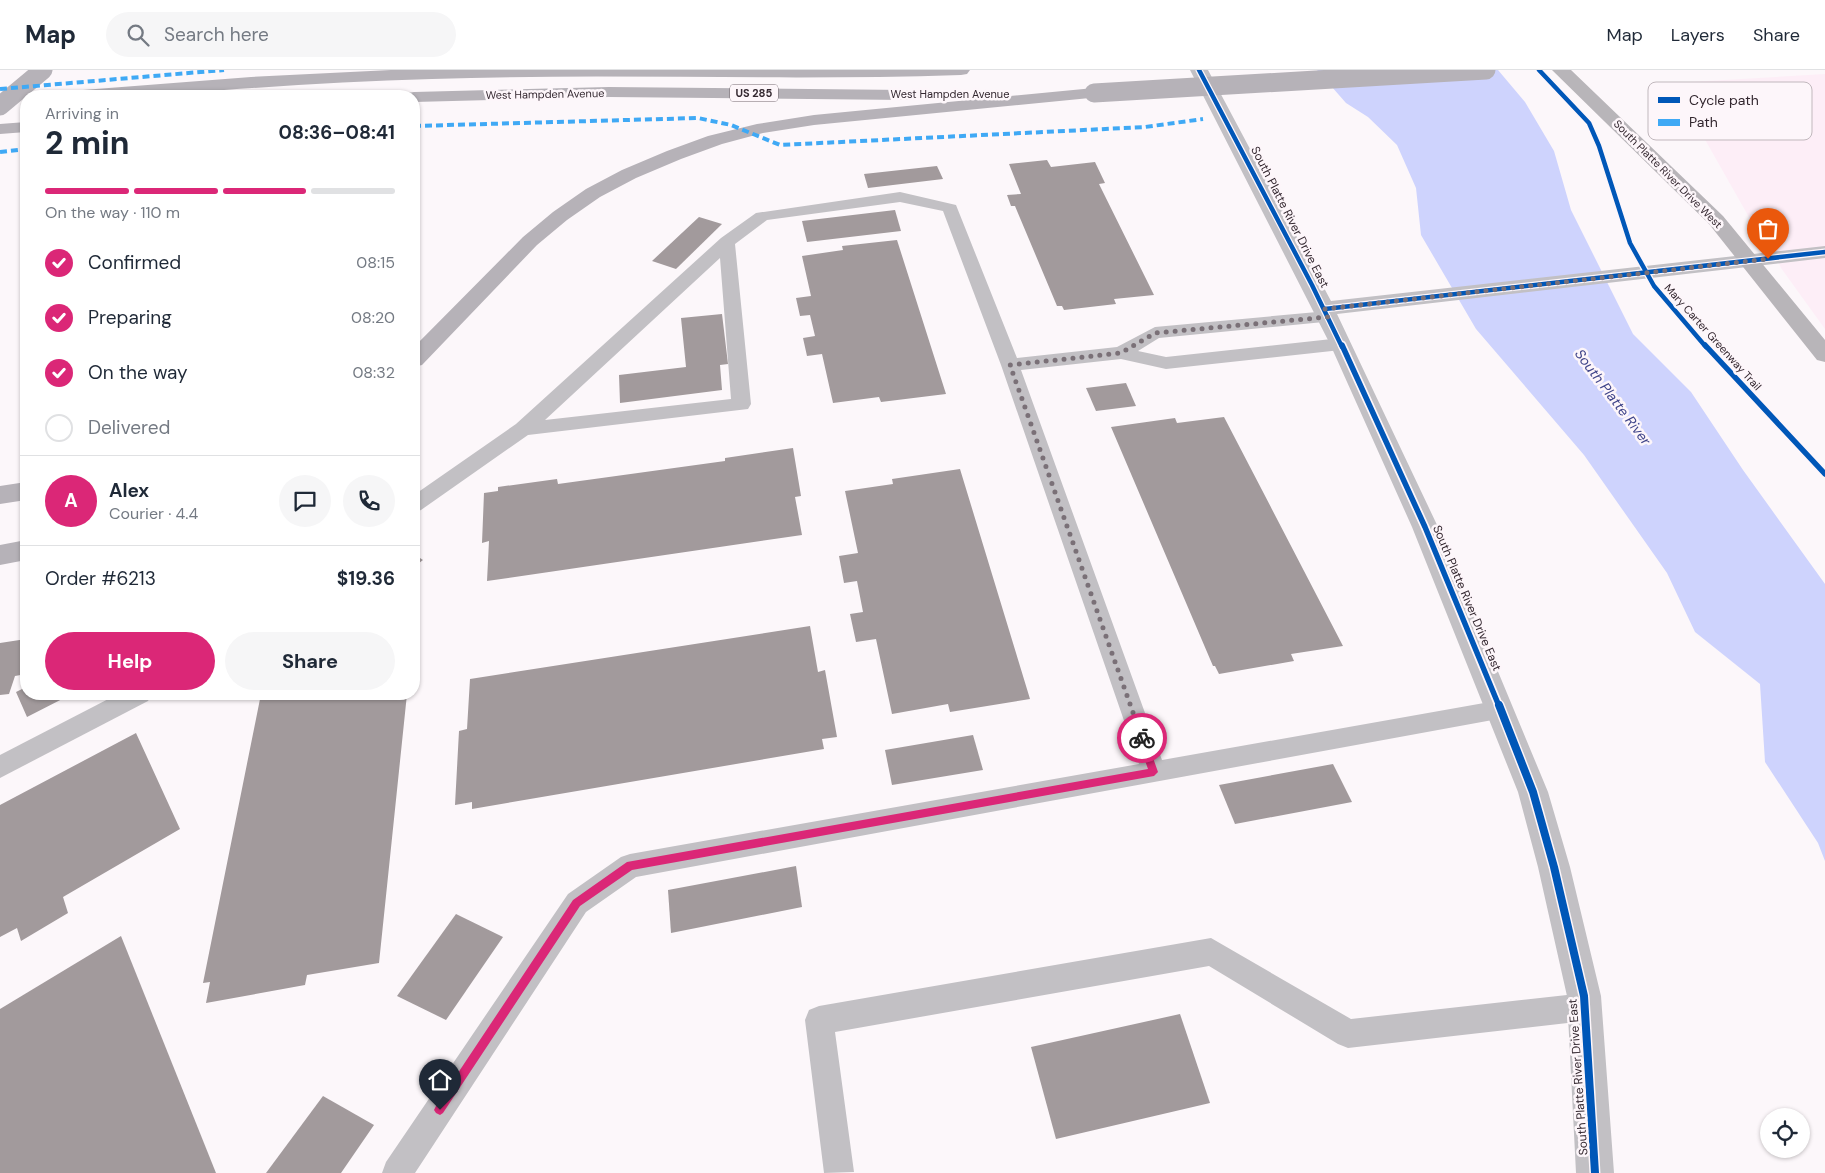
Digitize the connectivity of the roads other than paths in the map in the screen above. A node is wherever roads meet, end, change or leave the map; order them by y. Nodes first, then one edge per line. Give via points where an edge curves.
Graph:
1 (43, 70) edge
2 (309, 70) edge
3 (962, 70) edge
4 (1199, 70) edge
5 (1486, 70) edge
6 (1561, 70) edge
7 (214, 84) junction
8 (142, 90) edge
9 (1094, 93) junction
10 (420, 98) edge
11 (20, 100) edge
12 (0, 102) edge
13 (0, 106) edge
14 (20, 127) edge
15 (0, 129) edge
16 (726, 242) junction
17 (1825, 252) edge
18 (1749, 261) junction
19 (1326, 313) junction
20 (1341, 344) junction
21 (1121, 353) junction
22 (420, 354) edge
23 (1825, 355) edge
24 (1010, 365) junction
25 (523, 429) junction
26 (20, 492) edge
27 (0, 495) edge
28 (420, 501) edge
29 (20, 551) edge
30 (0, 555) edge
31 (128, 700) edge
32 (1501, 710) junction
33 (0, 767) edge
34 (1154, 772) junction
35 (1585, 1008) junction
36 (839, 1172) dead end
37 (398, 1173) edge
38 (1595, 1173) edge

1 - 13 highway, bridge
2 - 7 highway
3 - 7 highway, West Hampden Avenue / US 285 via 472,72
4 - 19 street, South Platte River Drive East
5 - 9 highway, West Hampden Avenue / US 285, bridge
6 - 18 street, South Platte River Drive West via 1704,208
7 - 8 highway, West Hampden Avenue / US 285
9 - 10 highway, West Hampden Avenue / US 285 via 609,92
9 - 22 highway via 814,120 715,140 674,155 593,193 560,216
11 - 12 highway
14 - 15 highway
16 - 24 lane via 762,216 900,197 950,208
16 - 25 lane
16 - 25 lane via 741,404
17 - 18 street
18 - 19 street via 1399,300
18 - 23 street, South Platte River Drive West
19 - 20 street, South Platte River Drive East
19 - 21 lane via 1155,333
20 - 21 lane via 1166,363
20 - 32 street, South Platte River Drive East via 1425,527
21 - 24 lane
24 - 34 lane
25 - 28 lane
26 - 27 highway
29 - 30 highway
31 - 33 lane
32 - 34 lane
32 - 35 street, South Platte River Drive East via 1538,811 1554,867
34 - 37 lane via 630,866 577,903
35 - 36 lane via 1348,1034 1211,952 819,1020
35 - 38 street, South Platte River Drive East

